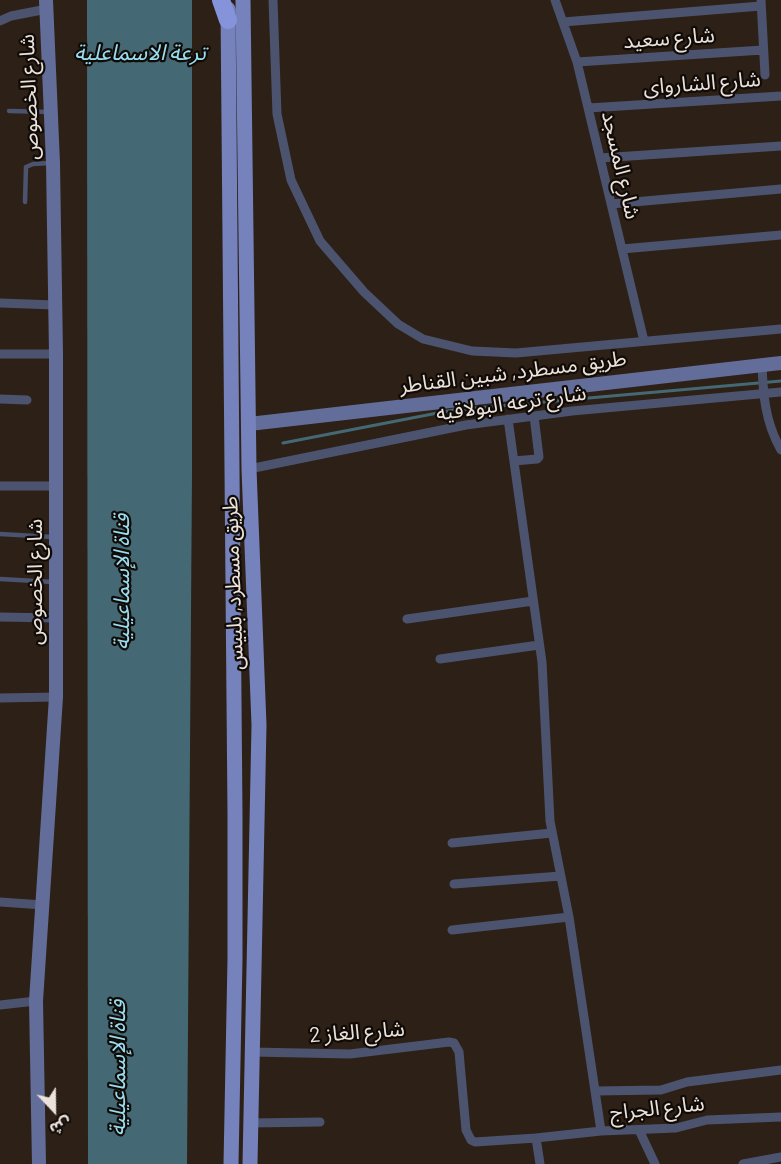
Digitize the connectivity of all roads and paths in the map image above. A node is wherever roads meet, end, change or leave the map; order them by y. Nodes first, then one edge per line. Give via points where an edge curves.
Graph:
1 (221, 0) edge
2 (228, 0) edge
3 (243, 0) edge
4 (273, 0) edge
5 (555, 0) edge
6 (761, 3) edge
7 (47, 5) edge
8 (228, 20) junction
9 (0, 21) edge
10 (563, 22) junction
11 (764, 50) junction
12 (577, 62) junction
13 (765, 75) dead end
14 (781, 96) edge
15 (588, 108) junction
16 (9, 111) dead end
17 (52, 112) junction
18 (781, 146) edge
19 (600, 158) junction
20 (53, 163) junction
21 (781, 189) edge
22 (25, 202) dead end
23 (611, 204) junction
24 (781, 236) edge
25 (622, 249) junction
26 (0, 303) edge
27 (55, 305) junction
28 (781, 330) edge
29 (644, 341) junction
30 (0, 354) edge
31 (56, 354) junction
32 (781, 363) edge
33 (762, 364) junction
34 (781, 392) edge
35 (763, 393) junction
36 (0, 399) edge
37 (27, 400) dead end
38 (534, 416) junction
39 (508, 419) junction
40 (249, 424) junction
41 (781, 450) edge
42 (514, 461) junction
43 (249, 470) junction
44 (0, 486) edge
45 (56, 486) junction
46 (0, 534) edge
47 (56, 537) junction
48 (0, 579) edge
49 (56, 582) junction
50 (533, 601) junction
51 (0, 617) edge
52 (56, 618) junction
53 (407, 619) dead end
54 (539, 645) junction
55 (440, 659) dead end
56 (56, 697) junction
57 (0, 698) edge
58 (552, 833) junction
59 (452, 843) dead end
60 (561, 876) junction
61 (454, 884) dead end
62 (0, 902) edge
63 (43, 905) junction
64 (569, 917) junction
65 (452, 930) dead end
66 (36, 1001) junction
67 (0, 1005) edge
68 (252, 1052) junction
69 (459, 1052) joint
70 (781, 1070) edge
71 (596, 1091) junction
72 (781, 1117) edge
73 (320, 1122) dead end
74 (251, 1123) junction
75 (639, 1130) junction
76 (601, 1131) junction
77 (536, 1138) junction
78 (781, 1157) edge
79 (39, 1164) edge
80 (231, 1164) edge
81 (250, 1164) edge
82 (540, 1164) edge
83 (655, 1164) edge
84 (743, 1164) edge

1 - 8 highway
2 - 8 main road, طريق مسطرد, بلبيس
3 - 40 main road, طريق مسطرد, بلبيس
4 - 29 street via 278,114 291,180 320,241 398,324 423,339 472,351 516,353
5 - 10 street, شارع المسجد
6 - 10 street
6 - 11 street
7 - 9 street
7 - 17 main road, شارع الخصوص
8 - 80 main road, طريق مسطرد, بلبيس via 235,859
10 - 12 street, شارع المسجد
11 - 12 street, شارع سعيد
11 - 13 street
12 - 15 street, شارع المسجد
14 - 15 street, شارع الشارواى
15 - 19 street, شارع المسجد
16 - 17 lane
17 - 20 main road, شارع الخصوص
18 - 19 street
19 - 23 street, شارع المسجد
20 - 22 lane via 27,167
20 - 27 main road, شارع الخصوص
21 - 23 street
23 - 25 street, شارع المسجد
24 - 25 street
25 - 29 street, شارع المسجد
26 - 27 street
27 - 31 main road, شارع الخصوص
28 - 29 street
30 - 31 street
31 - 45 main road, شارع الخصوص
32 - 33 main road, طريق مسطرد, شبين القناطر
33 - 35 street
33 - 40 main road, طريق مسطرد, شبين القناطر
34 - 35 street, شارع ترعه البولاقيه
35 - 38 street, شارع ترعه البولاقيه
35 - 41 street via 767,418
36 - 37 street
38 - 39 street, شارع ترعه البولاقيه
38 - 42 street via 539,457
39 - 42 street
39 - 43 street, شارع ترعه البولاقيه
40 - 43 main road, طريق مسطرد, بلبيس
42 - 50 street
43 - 68 main road, طريق مسطرد, بلبيس via 260,725
44 - 45 street
45 - 47 main road, شارع الخصوص
46 - 47 lane
47 - 49 main road, شارع الخصوص
48 - 49 lane
49 - 52 main road, شارع الخصوص
50 - 53 street
50 - 54 street
51 - 52 street
52 - 56 main road, شارع الخصوص
54 - 55 street
54 - 58 street
56 - 57 street
56 - 63 main road, شارع الخصوص
58 - 59 street
58 - 60 street
60 - 61 street
60 - 64 street
62 - 63 street
63 - 66 main road, شارع الخصوص
64 - 65 street
64 - 71 street
66 - 67 street
66 - 79 main road, شارع الخصوص
68 - 69 street, شارع الغاز 2 via 350,1054 449,1042
68 - 74 main road, طريق مسطرد, بلبيس
69 - 77 street, شارع الجراج via 466,1130 471,1140
70 - 71 street via 687,1082 661,1090
71 - 76 street
72 - 75 street, شارع الجراج via 706,1120 676,1128
73 - 74 street
74 - 81 main road, طريق مسطرد, بلبيس
75 - 76 street, شارع الجراج
75 - 83 street
76 - 77 street, شارع الجراج
77 - 82 street
78 - 84 street

